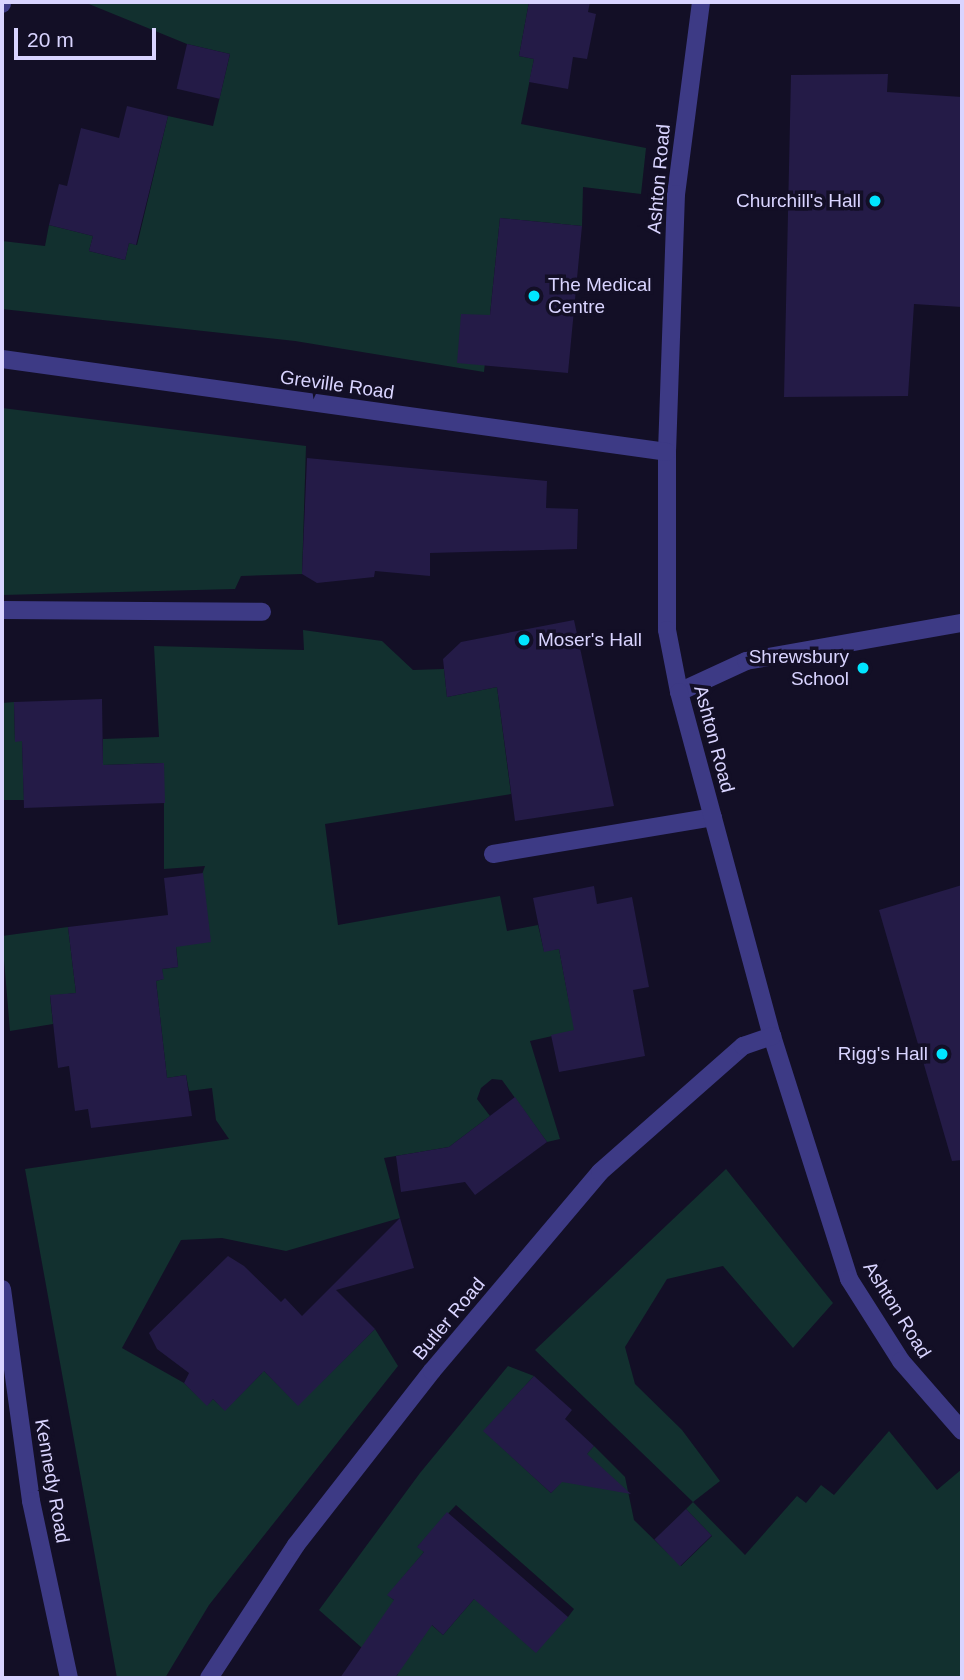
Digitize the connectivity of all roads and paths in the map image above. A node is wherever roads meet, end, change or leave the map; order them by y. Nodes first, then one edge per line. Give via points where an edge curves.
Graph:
1 (702, 2) edge
2 (2, 359) edge
3 (667, 452) junction
4 (2, 610) edge
5 (262, 612) dead end
6 (962, 623) edge
7 (679, 692) junction
8 (713, 817) junction
9 (493, 853) dead end
10 (772, 1036) junction
11 (2, 1289) edge
12 (962, 1431) edge
13 (69, 1678) edge
14 (209, 1678) edge

1 - 3 street, Ashton Road via 676,194
2 - 3 street, Greville Road
3 - 7 street, Ashton Road via 667,630
4 - 5 street
6 - 7 street via 746,660
7 - 8 street, Ashton Road
8 - 9 street
8 - 10 street, Ashton Road
10 - 12 street, Ashton Road via 849,1279 901,1361
10 - 14 street, Butler Road via 743,1046 600,1172 432,1371 296,1545
11 - 13 street, Kennedy Road via 31,1501

